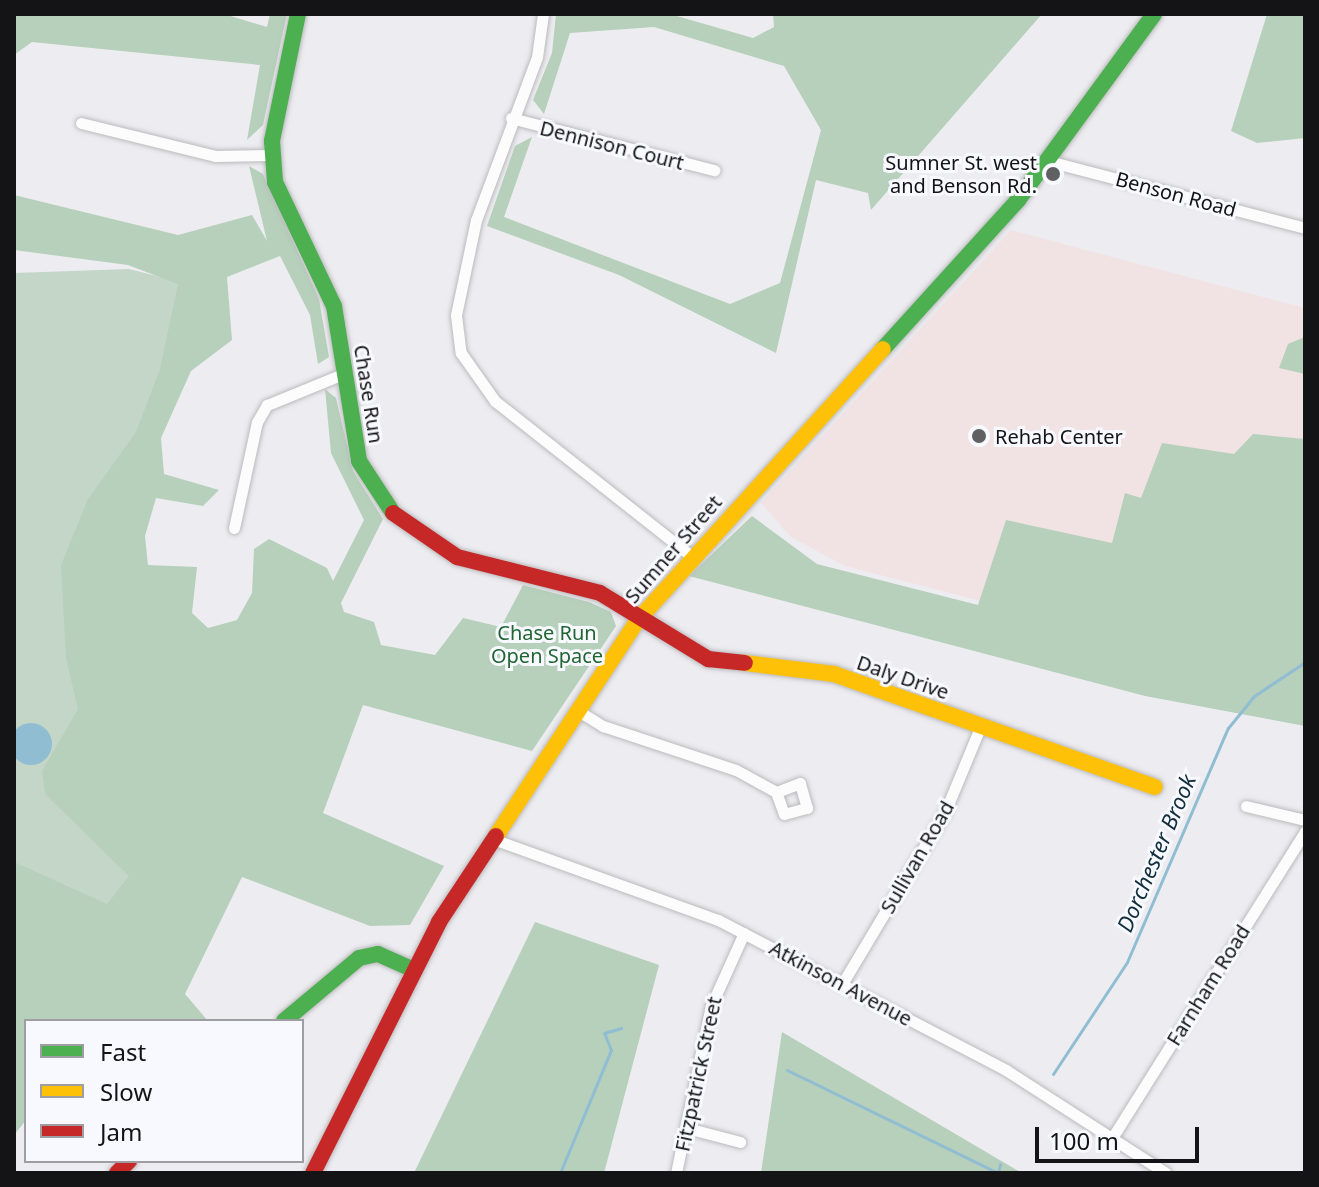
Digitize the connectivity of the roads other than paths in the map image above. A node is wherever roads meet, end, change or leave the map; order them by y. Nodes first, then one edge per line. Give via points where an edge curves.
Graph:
1 (298, 14) edge
2 (543, 14) edge
3 (1154, 14) edge
4 (511, 118) junction
5 (81, 123) dead end
6 (270, 155) junction
7 (1048, 161) junction
8 (714, 170) dead end
9 (1305, 228) edge
10 (345, 373) junction
11 (234, 528) dead end
12 (691, 556) junction
13 (638, 620) junction
14 (577, 710) junction
15 (981, 725) junction
16 (1155, 787) dead end
17 (776, 792) dead end
18 (1246, 806) dead end
19 (1305, 820) edge
20 (1305, 831) edge
21 (493, 839) junction
22 (744, 933) junction
23 (412, 969) junction
24 (842, 984) junction
25 (286, 1019) edge
26 (687, 1128) junction
27 (1112, 1138) junction
28 (740, 1142) dead end
29 (313, 1173) edge
30 (676, 1173) edge
31 (1166, 1173) edge

1 - 6 street, Chase Run
2 - 4 street via 537,57
3 - 7 street, Sumner Street
4 - 8 street, Dennison Court
4 - 12 street via 476,220 459,303 464,362 506,411
5 - 6 street via 215,156
6 - 10 street, Chase Run via 283,207 334,306
7 - 9 street, Benson Road
7 - 12 street, Sumner Street
10 - 11 street via 267,405 257,422
10 - 13 street, Chase Run via 359,461 380,499 409,529 457,557 600,593
12 - 13 street, Sumner Street
13 - 14 street, Sumner Street
13 - 15 street, Daly Drive via 708,659 823,671
14 - 17 street via 609,728 705,755
14 - 21 street, Sumner Street
15 - 16 street, Daly Drive
15 - 24 street, Sullivan Road via 945,812
18 - 19 street
20 - 27 street, Farnham Road
21 - 22 street, Atkinson Avenue
21 - 23 street, Sumner Street
22 - 24 street, Atkinson Avenue
22 - 26 street, Fitzpatrick Street via 711,1006
23 - 25 street via 378,954 359,958
23 - 29 street, Sumner Street
24 - 27 street, Atkinson Avenue via 1006,1070
26 - 28 street
26 - 30 street, Fitzpatrick Street
27 - 31 street, Atkinson Avenue

